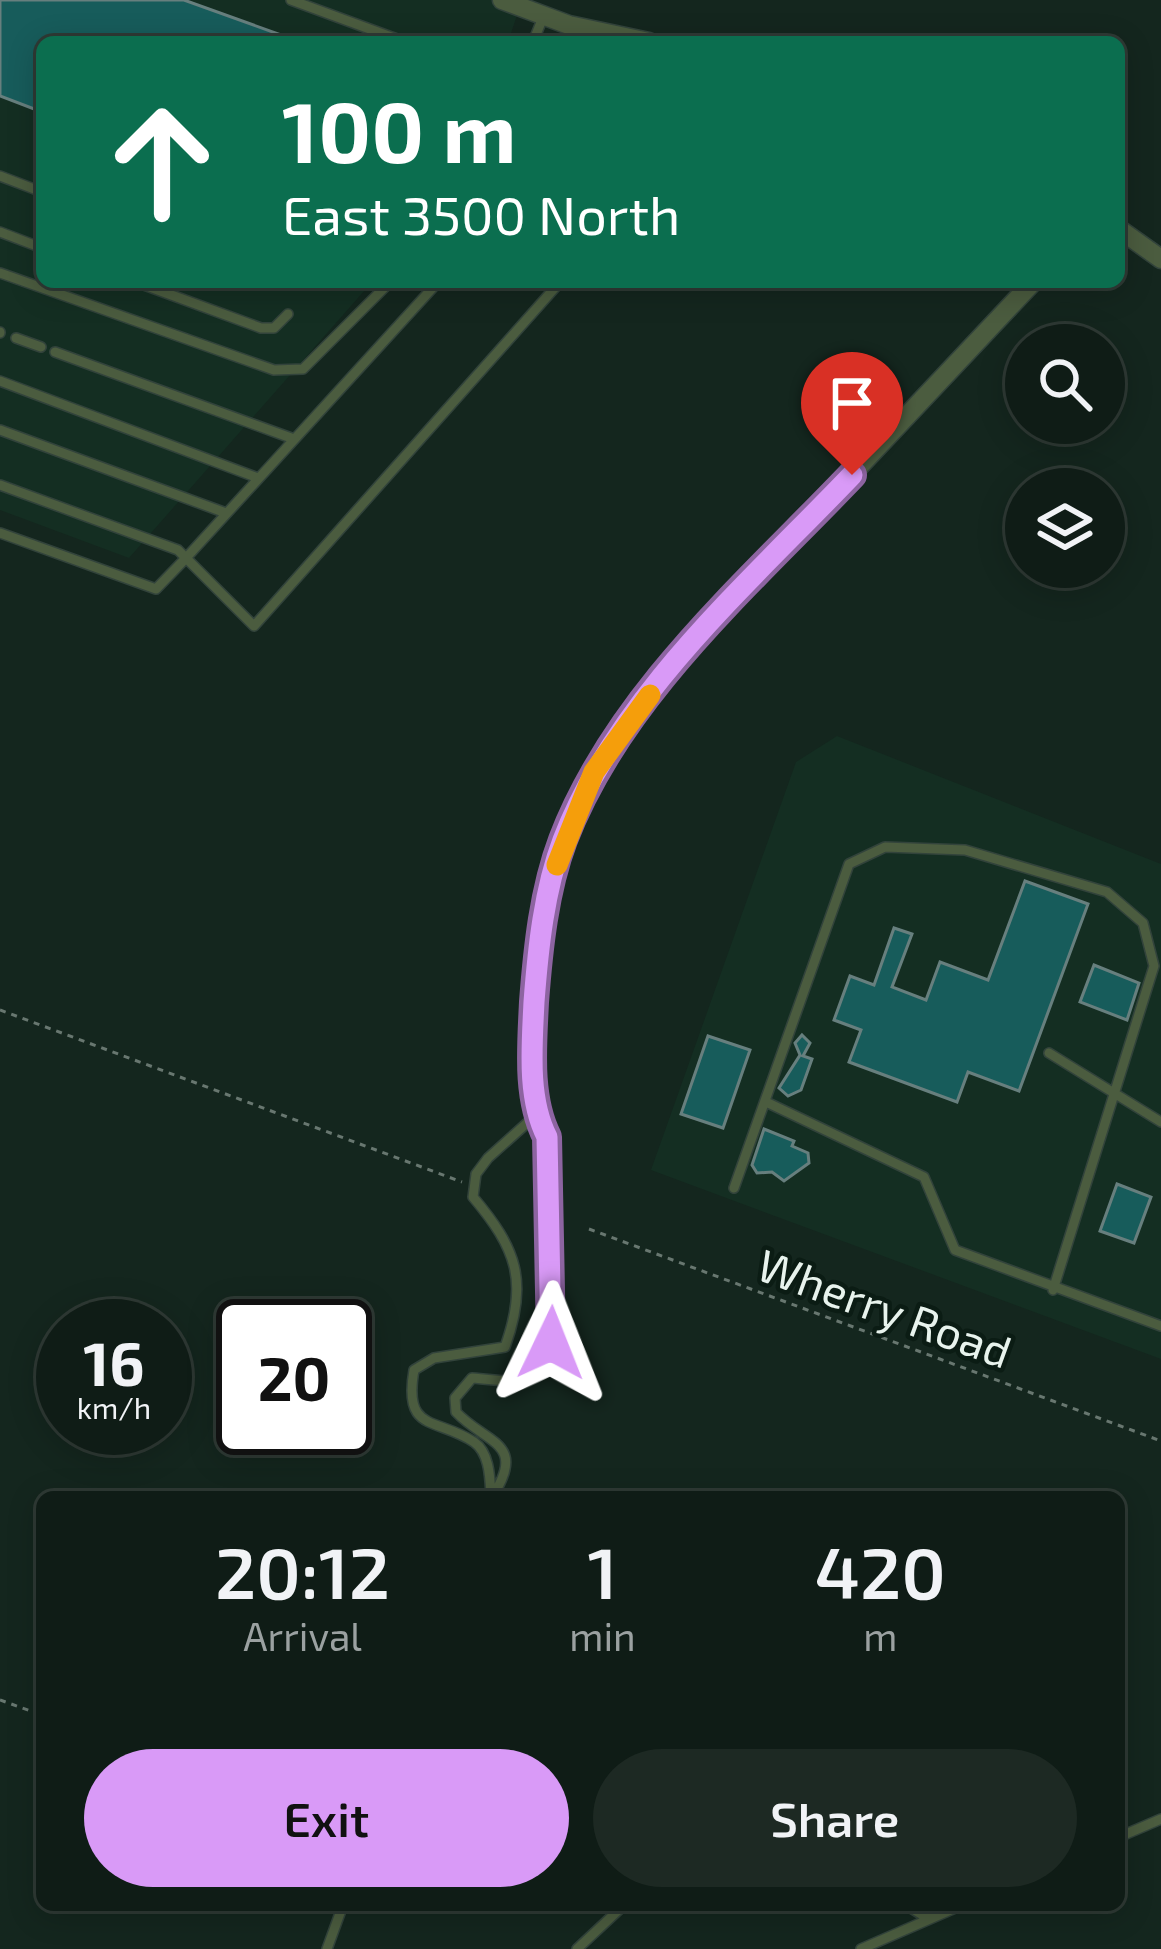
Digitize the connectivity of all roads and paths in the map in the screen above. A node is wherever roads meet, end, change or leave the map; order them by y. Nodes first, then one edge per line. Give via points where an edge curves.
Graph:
1 (291, 0) edge
2 (502, 0) edge
3 (544, 15) junction
4 (389, 36) edge
5 (535, 36) edge
6 (626, 36) edge
7 (0, 176) edge
8 (36, 190) edge
9 (0, 232) edge
10 (1125, 233) edge
11 (36, 246) edge
12 (1161, 259) edge
13 (0, 273) edge
14 (36, 286) edge
15 (42, 288) edge
16 (152, 288) edge
17 (385, 288) edge
18 (432, 288) edge
19 (555, 288) edge
20 (1027, 288) edge
21 (288, 314) dead end
22 (16, 338) dead end
23 (40, 347) dead end
24 (55, 352) dead end
25 (0, 381) edge
26 (0, 430) edge
27 (294, 439) junction
28 (259, 478) junction
29 (0, 485) edge
30 (226, 513) junction
31 (0, 533) edge
32 (186, 557) junction
33 (0, 1010) edge
34 (1049, 1053) dead end
35 (1116, 1094) junction
36 (766, 1102) junction
37 (536, 1115) junction
38 (1161, 1122) edge
39 (463, 1182) dead end
40 (734, 1188) dead end
41 (589, 1229) dead end
42 (1053, 1290) junction
43 (1161, 1326) edge
44 (1161, 1441) edge
45 (490, 1491) edge
46 (495, 1491) edge
47 (0, 1700) edge
48 (36, 1713) edge
49 (1161, 1819) edge
50 (1125, 1834) edge
51 (341, 1911) edge
52 (618, 1911) edge
53 (916, 1911) edge
54 (948, 1911) edge
55 (929, 1919) junction
56 (327, 1949) edge
57 (577, 1949) edge
58 (861, 1949) edge

1 - 4 lane
2 - 3 street
3 - 5 lane
3 - 6 street
7 - 8 lane
9 - 11 lane
10 - 12 street
13 - 14 lane
15 - 17 lane via 274,370 303,368 328,350
16 - 21 lane via 261,328
18 - 27 lane
19 - 32 lane via 254,626
20 - 37 street via 701,635 594,772 562,843 538,950
22 - 23 lane
24 - 27 lane
25 - 28 lane
26 - 30 lane
27 - 28 lane
28 - 30 lane
29 - 32 lane
30 - 32 lane
31 - 32 lane via 156,590
33 - 39 path
34 - 35 lane
35 - 36 lane via 1154,966 1143,923 1107,892 965,850 885,847 849,864
35 - 38 lane
35 - 42 lane
36 - 40 lane
36 - 42 lane via 924,1177 955,1250
37 - 45 lane via 476,1174 473,1197 506,1236 517,1266 516,1318 506,1347 434,1358 414,1370 409,1398 438,1430 476,1443
37 - 46 lane via 547,1137 551,1343 541,1370 524,1382 472,1378 455,1398 456,1412 493,1435 506,1456
41 - 44 path, Wherry Road
42 - 43 lane
47 - 48 path
49 - 50 lane
51 - 56 lane
52 - 57 lane
53 - 55 lane
54 - 55 lane
55 - 58 lane

